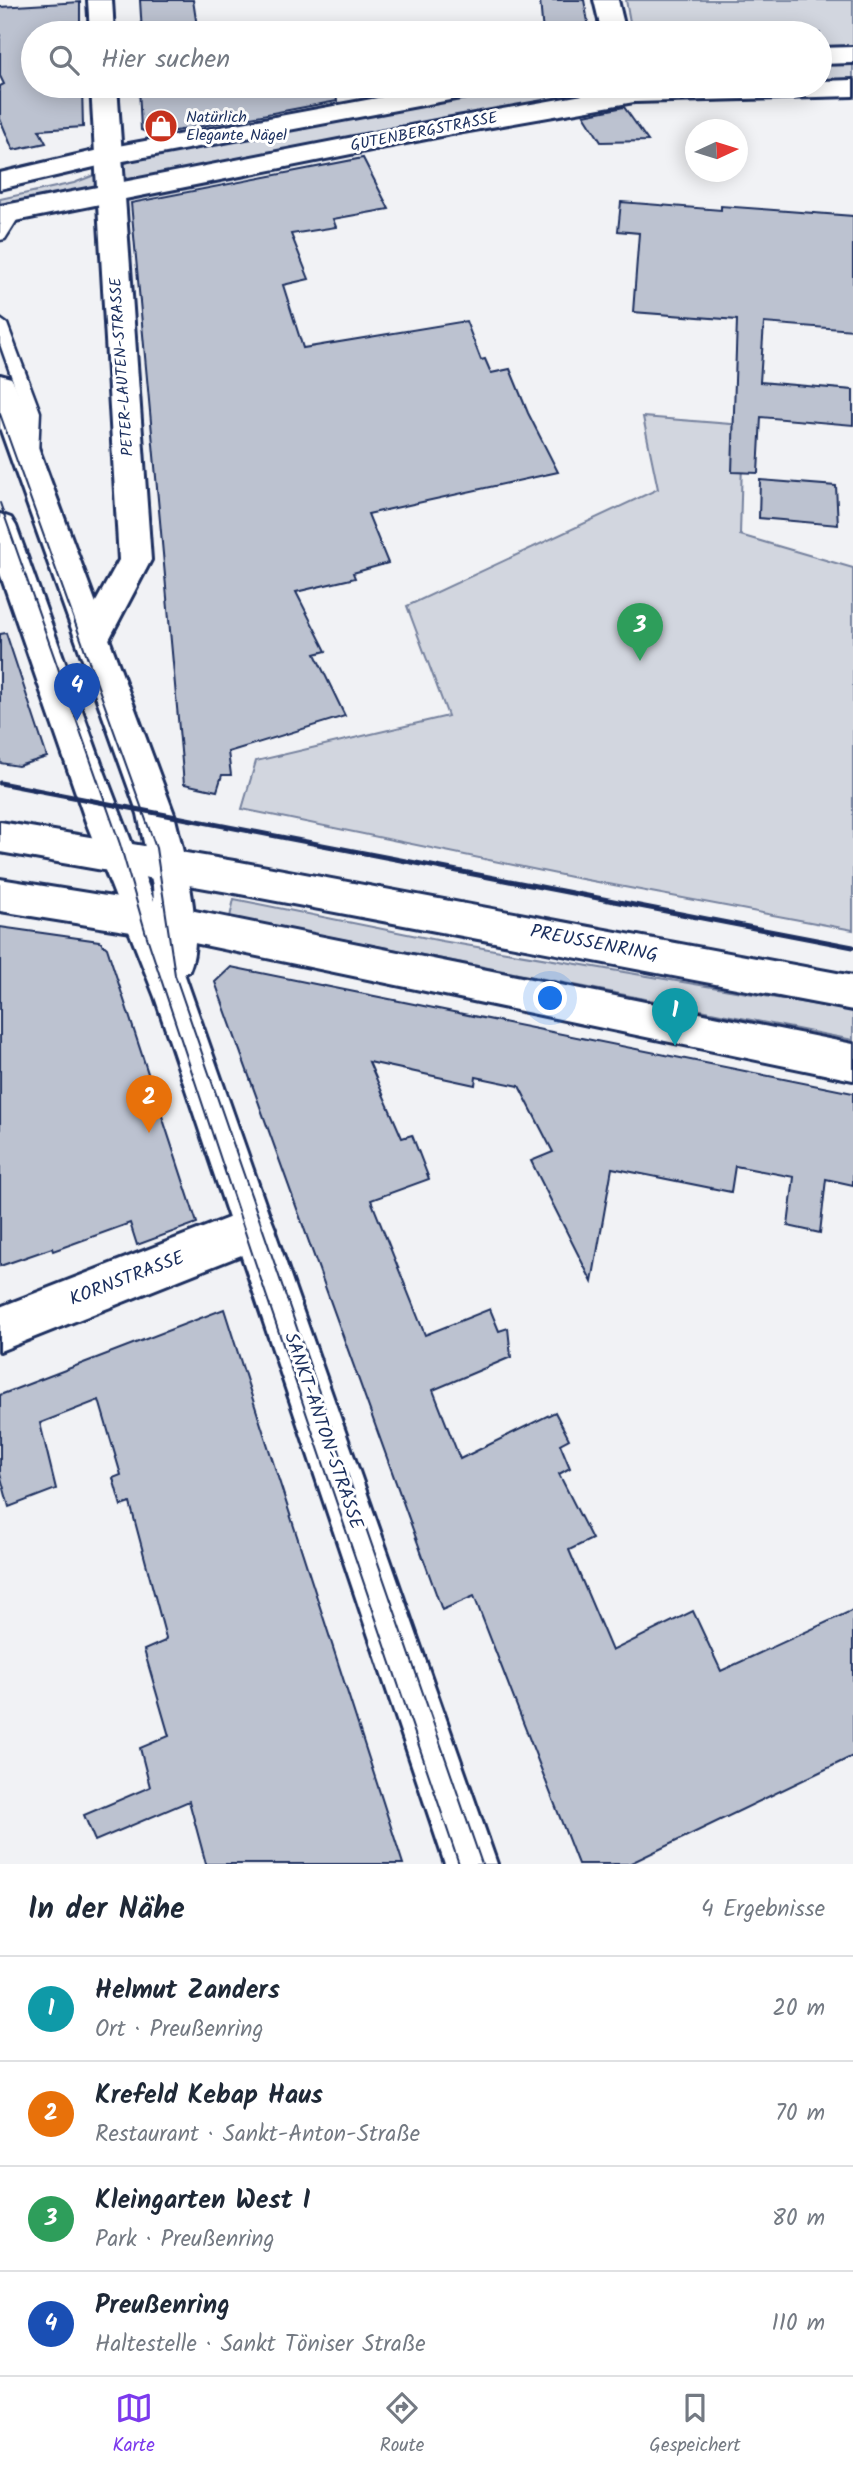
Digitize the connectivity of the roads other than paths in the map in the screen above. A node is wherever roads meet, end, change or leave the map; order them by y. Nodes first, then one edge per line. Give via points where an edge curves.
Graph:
1 (100, 0) edge
2 (606, 0) edge
3 (101, 21) edge
4 (611, 21) edge
5 (853, 55) edge
6 (832, 56) edge
7 (832, 88) edge
8 (853, 88) edge
9 (105, 98) edge
10 (418, 98) edge
11 (593, 98) edge
12 (107, 156) junction
13 (0, 181) edge
14 (109, 193) junction
15 (8, 214) edge
16 (0, 236) edge
17 (0, 324) edge
18 (0, 385) edge
19 (30, 464) junction
20 (0, 526) edge
21 (9, 583) edge
22 (93, 638) junction
23 (0, 837) edge
24 (115, 856) junction
25 (169, 865) junction
26 (0, 895) edge
27 (157, 920) junction
28 (853, 993) edge
29 (853, 1062) edge
30 (254, 1229) junction
31 (0, 1328) edge
32 (471, 1864) edge

1 - 3 street
2 - 4 street
5 - 6 street
7 - 8 street, GUTENBERGSTRASSE
9 - 12 street, PETER-LAUTEN-STRASSE
10 - 12 street, GUTENBERGSTRASSE
11 - 14 street, GUTENBERGSTRASSE
12 - 13 street, GUTENBERGSTRASSE
12 - 14 street, PETER-LAUTEN-STRASSE
14 - 15 street, GUTENBERGSTRASSE
14 - 22 street, PETER-LAUTEN-STRASSE via 135,559
15 - 16 lane
17 - 19 lane via 32,412
18 - 19 street
19 - 22 street
20 - 21 street
21 - 24 street
22 - 25 street via 156,814
23 - 24 street, PREUSSENRING
24 - 25 street, PREUSSENRING
24 - 27 street
25 - 27 street
25 - 28 street, PREUSSENRING
26 - 27 street
27 - 29 street
27 - 30 street, SANKT-ANTON-STRASSE via 175,997
30 - 31 street, KORNSTRASSE
30 - 32 street, SANKT-ANTON-STRASSE

